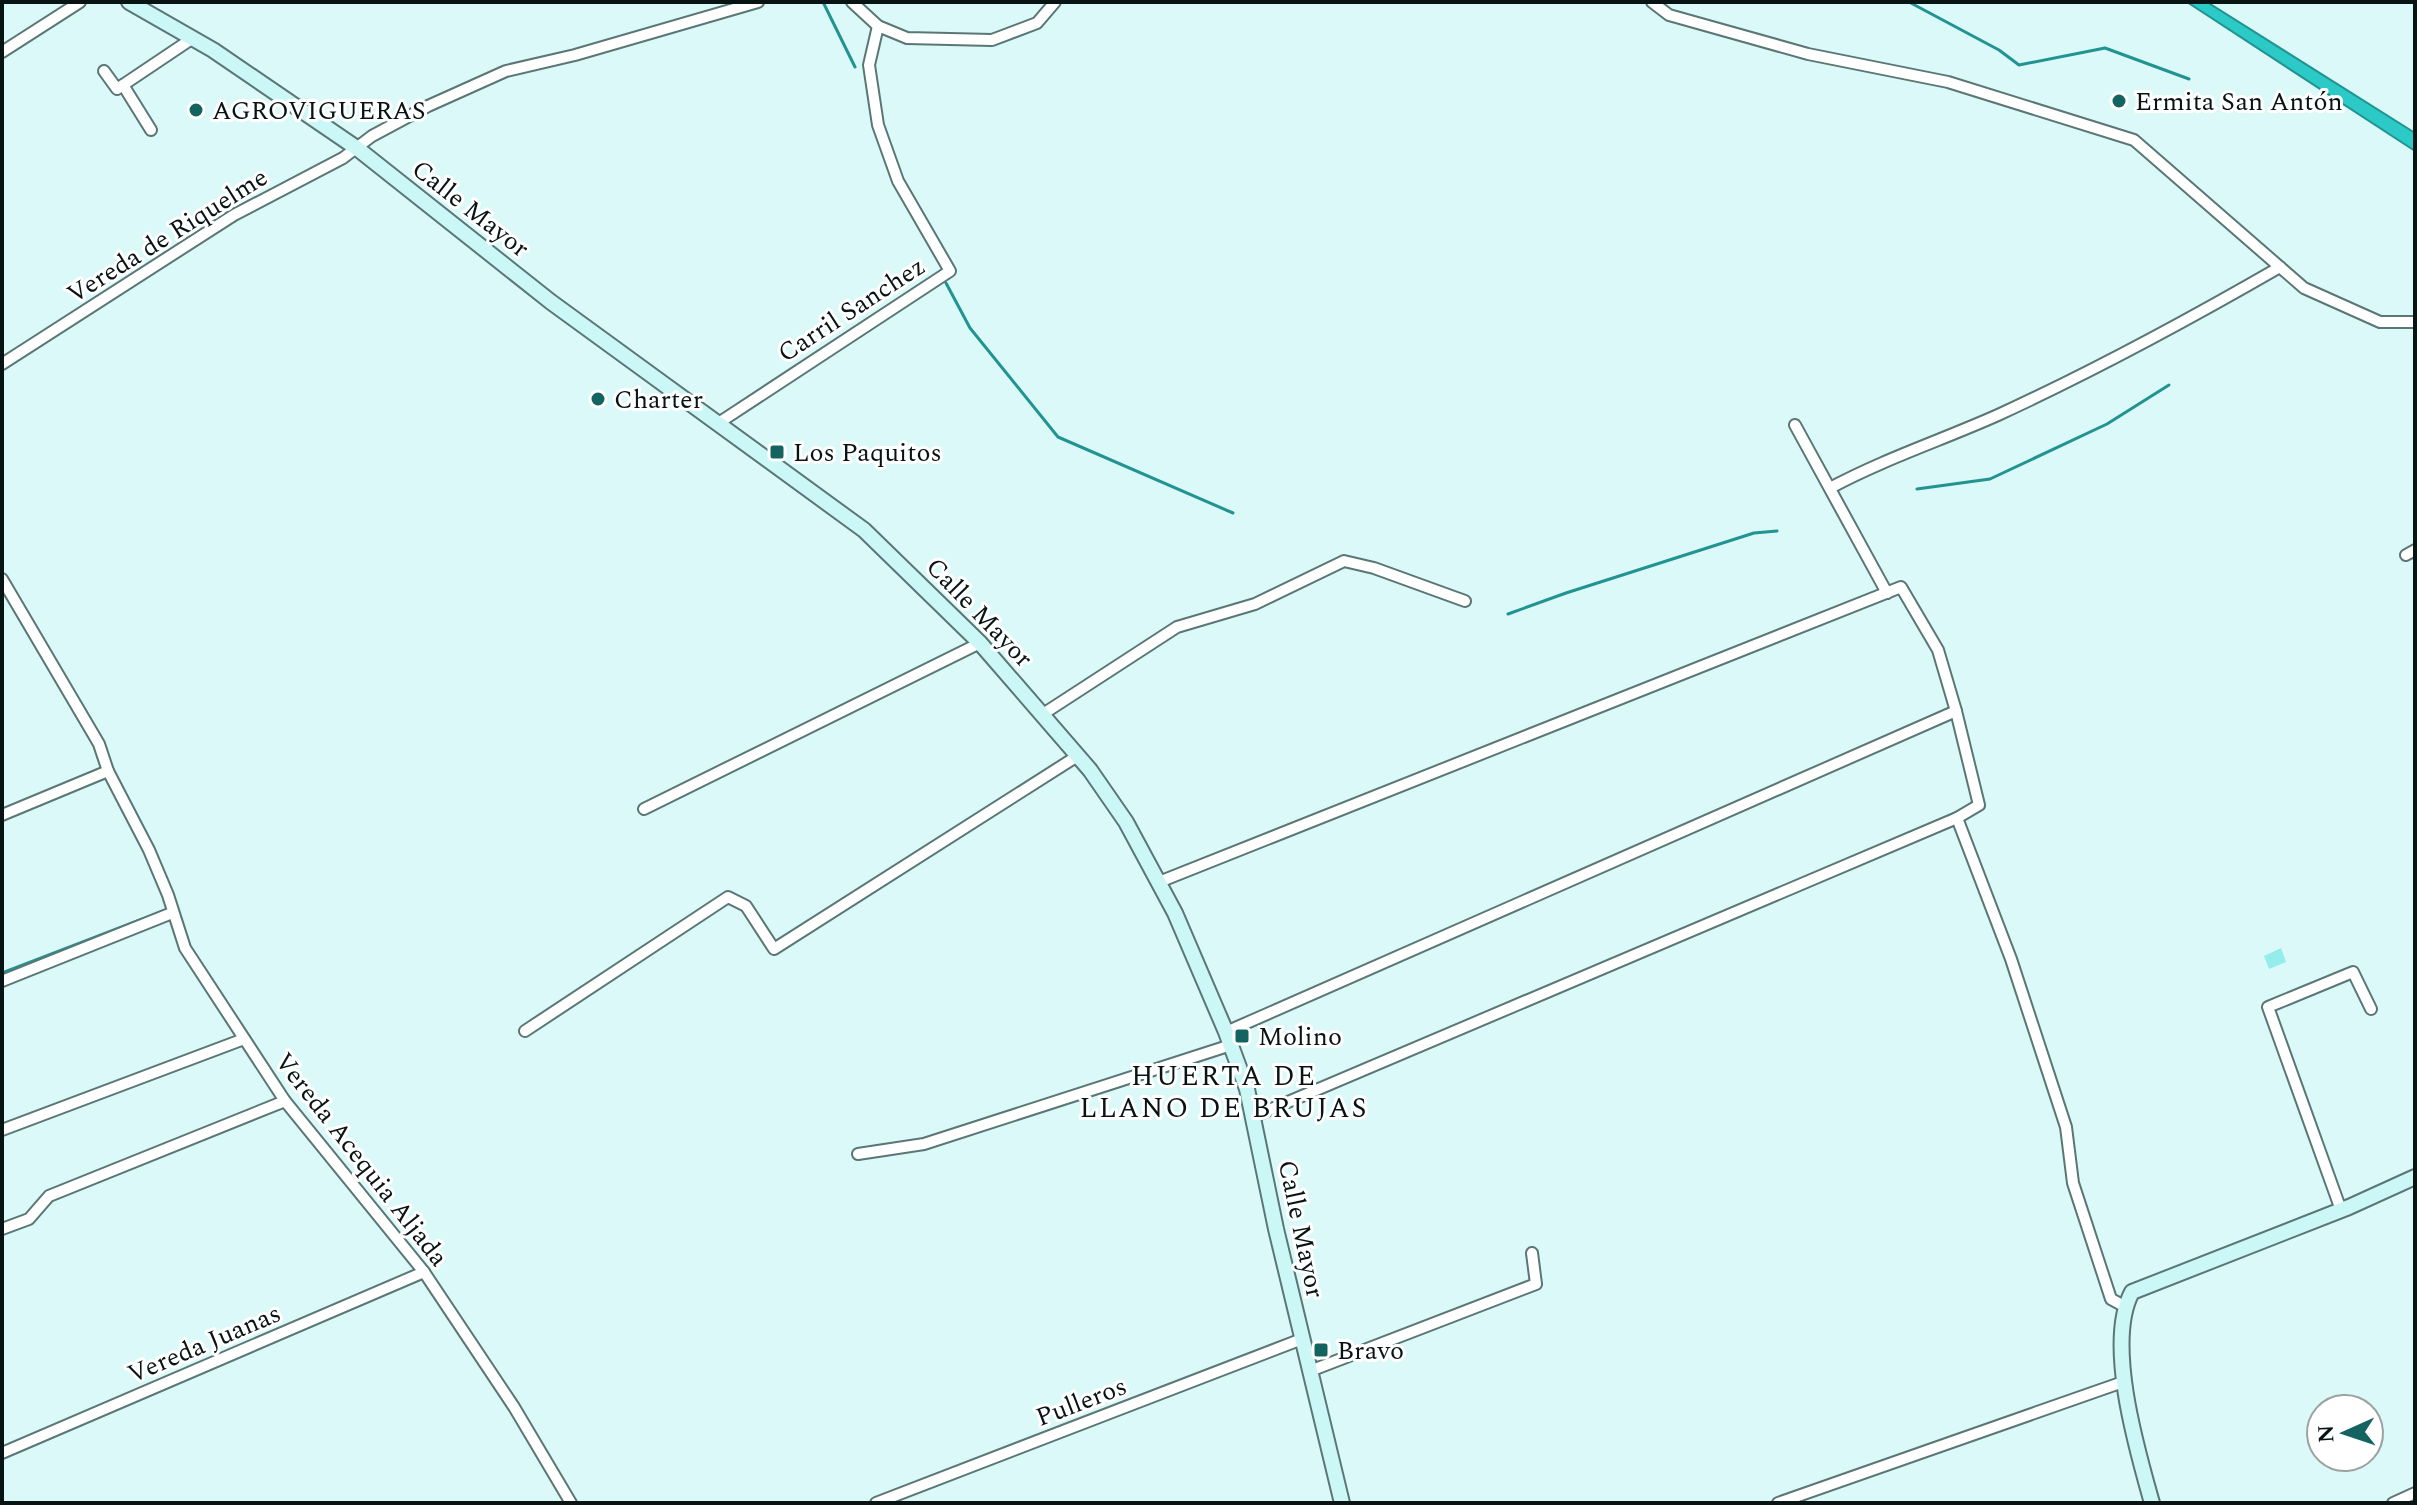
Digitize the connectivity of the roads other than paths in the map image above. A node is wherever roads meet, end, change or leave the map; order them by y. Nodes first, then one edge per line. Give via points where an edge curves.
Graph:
1 (80, 2) edge
2 (129, 2) edge
3 (758, 2) edge
4 (852, 2) edge
5 (1055, 2) edge
6 (1652, 2) edge
7 (878, 26) junction
8 (193, 38) junction
9 (2, 52) edge
10 (104, 71) dead end
11 (123, 85) junction
12 (151, 130) dead end
13 (358, 149) junction
14 (2280, 267) junction
15 (2415, 322) edge
16 (2, 364) edge
17 (717, 424) junction
18 (1795, 425) dead end
19 (1830, 488) junction
20 (2, 579) edge
21 (1887, 593) junction
22 (1465, 601) dead end
23 (980, 643) junction
24 (1956, 711) junction
25 (1043, 714) junction
26 (1079, 755) junction
27 (108, 771) junction
28 (644, 809) dead end
29 (2, 815) edge
30 (1957, 818) junction
31 (1159, 882) junction
32 (172, 913) junction
33 (2, 981) edge
34 (2371, 1009) dead end
35 (525, 1031) dead end
36 (1229, 1038) junction
37 (244, 1039) junction
38 (285, 1101) junction
39 (1255, 1116) junction
40 (2, 1130) edge
41 (858, 1154) dead end
42 (2415, 1177) edge
43 (2341, 1210) junction
44 (2, 1229) edge
45 (1532, 1253) dead end
46 (424, 1272) junction
47 (2124, 1306) junction
48 (1302, 1339) junction
49 (1310, 1371) junction
50 (2123, 1382) junction
51 (2, 1453) edge
52 (2415, 1493) edge
53 (571, 1503) edge
54 (876, 1503) edge
55 (1342, 1503) edge
56 (1778, 1503) edge
57 (2152, 1503) edge
58 (2393, 1503) edge

1 - 9 street
2 - 8 main road, Calle Mayor
3 - 13 street, Vereda de Riquelme via 506,71 428,106
4 - 7 street
5 - 7 street via 1037,23 992,40 907,38
6 - 14 street via 1669,15 1808,54 1948,82 2134,140
7 - 17 street, Carril Sanchez via 869,65 878,125 898,181 950,271
8 - 11 street
8 - 13 main road, Calle Mayor
10 - 11 street via 117,89
11 - 12 street
13 - 16 street, Vereda de Riquelme via 234,215
13 - 17 main road, Calle Mayor via 551,302
14 - 15 street via 2304,288 2380,322
14 - 19 street via 2144,345
17 - 23 main road, Calle Mayor via 864,530
18 - 19 street
19 - 21 street
20 - 27 street, Vereda Acequia Aljada via 99,744
21 - 24 street via 1901,587 1938,650
21 - 31 street
22 - 25 street via 1344,561 1255,604 1177,627
23 - 25 main road, Calle Mayor
23 - 28 street
24 - 30 street via 1979,805
24 - 36 street
25 - 26 main road, Calle Mayor
26 - 31 main road, Calle Mayor via 1120,812
26 - 35 street via 774,949 746,906 728,897
27 - 29 street
27 - 32 street, Vereda Acequia Aljada via 149,850
30 - 39 street
30 - 47 street via 2011,959 2066,1127 2073,1183 2111,1299
31 - 36 main road, Calle Mayor
32 - 33 street
32 - 37 street, Vereda Acequia Aljada via 185,948
34 - 43 street via 2353,972 2268,1007
36 - 39 main road, Calle Mayor
36 - 41 street via 924,1144
37 - 38 street, Vereda Acequia Aljada
37 - 40 street
38 - 44 street via 49,1196 29,1219
38 - 46 street, Vereda Acequia Aljada
39 - 48 main road, Calle Mayor
42 - 43 main road
43 - 47 main road via 2132,1292
45 - 49 street via 1536,1284
46 - 51 street, Vereda Juanas
46 - 53 street, Vereda Acequia Aljada
47 - 50 main road
48 - 49 main road, Calle Mayor
48 - 54 street, Pulleros
49 - 55 main road, Calle Mayor
50 - 56 street
50 - 57 main road
52 - 58 street

